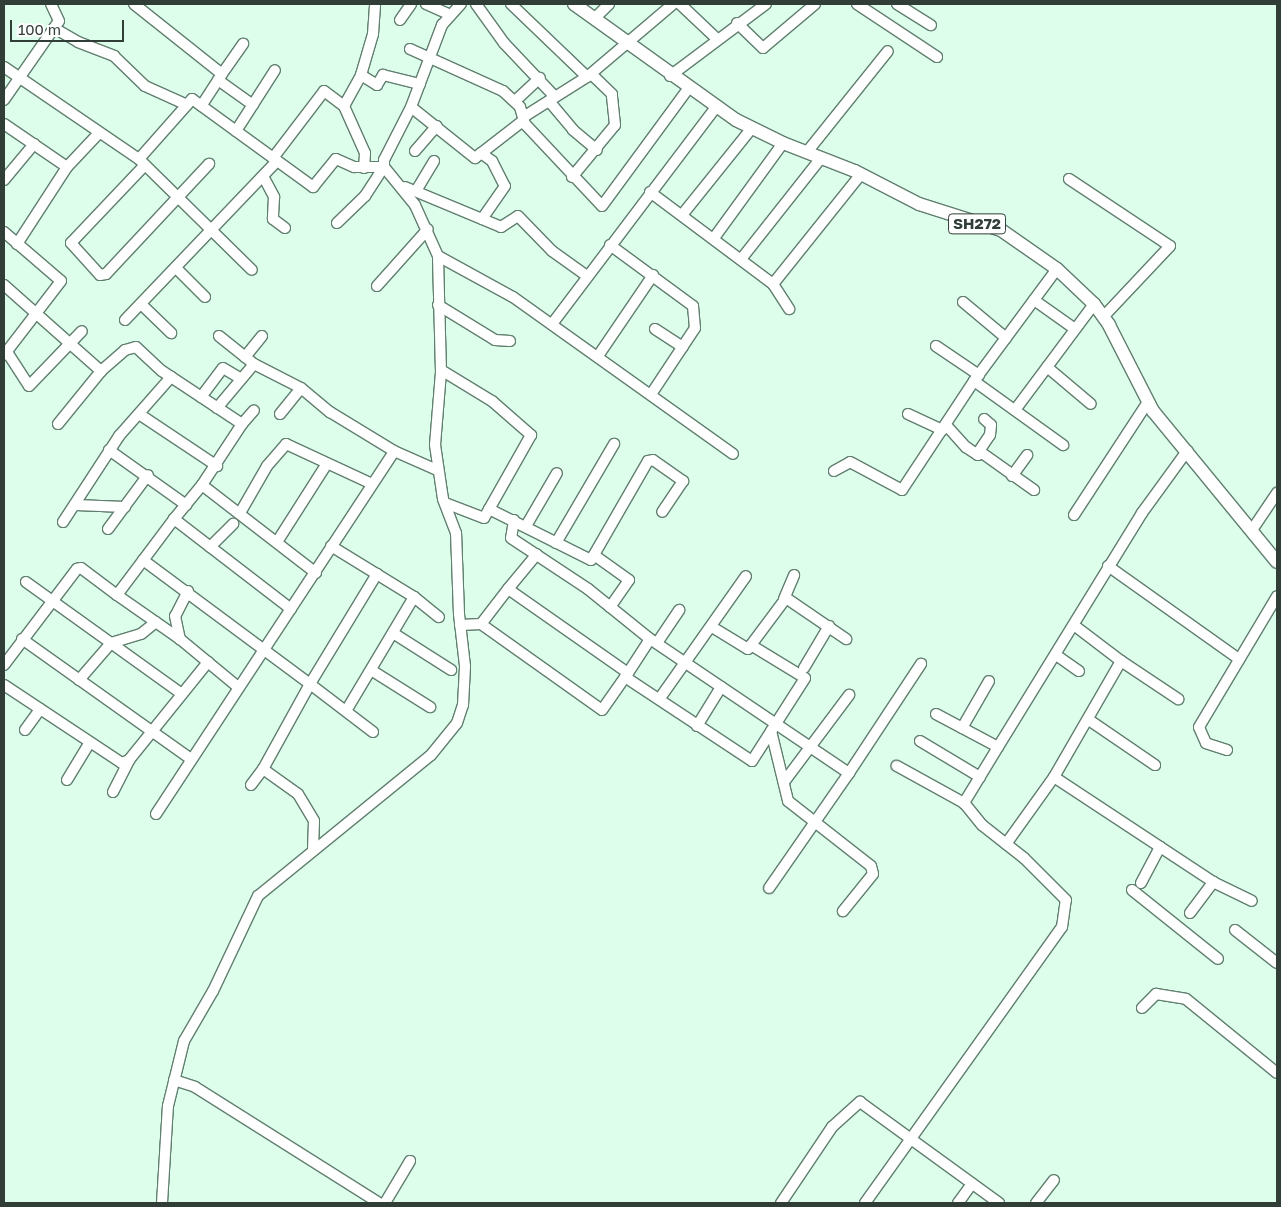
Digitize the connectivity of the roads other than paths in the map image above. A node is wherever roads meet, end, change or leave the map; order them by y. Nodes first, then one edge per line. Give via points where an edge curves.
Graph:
1 (51, 4) edge
2 (134, 4) edge
3 (375, 4) edge
4 (411, 4) edge
5 (426, 4) edge
6 (461, 4) edge
7 (476, 4) edge
8 (511, 4) edge
9 (574, 4) edge
10 (609, 4) edge
11 (673, 4) edge
12 (680, 4) edge
13 (816, 4) edge
14 (857, 4) edge
15 (897, 4) edge
16 (759, 5) edge
17 (451, 15) junction
18 (595, 18) junction
19 (400, 20) dead end
20 (737, 23) junction
21 (931, 25) dead end
22 (54, 28) junction
23 (716, 38) junction
24 (627, 42) junction
25 (243, 44) dead end
26 (410, 49) dead end
27 (888, 51) dead end
28 (431, 57) junction
29 (937, 57) dead end
30 (4, 67) edge
31 (276, 70) dead end
32 (361, 75) junction
33 (589, 76) junction
34 (670, 76) junction
35 (19, 77) junction
36 (220, 77) junction
37 (540, 78) junction
38 (420, 84) junction
39 (688, 89) junction
40 (552, 99) junction
41 (4, 100) edge
42 (515, 101) junction
43 (187, 104) junction
44 (253, 105) junction
45 (201, 106) junction
46 (344, 106) junction
47 (411, 107) junction
48 (716, 107) junction
49 (525, 118) junction
50 (4, 124) edge
51 (437, 126) junction
52 (752, 128) junction
53 (236, 132) junction
54 (99, 133) junction
55 (783, 143) junction
56 (34, 144) junction
57 (597, 150) junction
58 (415, 151) dead end
59 (807, 152) junction
60 (482, 153) junction
61 (821, 158) junction
62 (275, 159) junction
63 (434, 161) dead end
64 (141, 162) junction
65 (209, 164) dead end
66 (67, 166) junction
67 (384, 167) junction
68 (364, 168) junction
69 (861, 174) junction
70 (263, 176) junction
71 (572, 177) junction
72 (1069, 179) dead end
73 (4, 180) edge
74 (405, 188) junction
75 (416, 191) junction
76 (650, 192) junction
77 (176, 199) junction
78 (682, 215) junction
79 (482, 219) junction
80 (337, 223) dead end
81 (285, 228) dead end
82 (428, 229) junction
83 (4, 232) edge
84 (210, 232) junction
85 (714, 238) junction
86 (17, 244) junction
87 (610, 245) junction
88 (438, 256) junction
89 (742, 258) junction
90 (176, 268) junction
91 (1057, 269) junction
92 (252, 270) dead end
93 (653, 275) junction
94 (588, 276) junction
95 (773, 284) junction
96 (4, 285) edge
97 (377, 286) dead end
98 (205, 298) dead end
99 (1034, 300) junction
100 (963, 302) dead end
101 (141, 304) junction
102 (1094, 304) junction
103 (438, 305) junction
104 (789, 309) dead end
105 (38, 314) junction
106 (1103, 317) junction
107 (125, 320) dead end
108 (552, 324) junction
109 (655, 329) dead end
110 (1076, 329) junction
111 (82, 331) dead end
112 (171, 333) dead end
113 (219, 336) dead end
114 (262, 336) dead end
115 (1006, 338) junction
116 (510, 341) dead end
117 (72, 343) junction
118 (936, 346) dead end
119 (683, 347) junction
120 (5, 353) edge
121 (598, 356) junction
122 (245, 357) junction
123 (254, 364) junction
124 (1047, 367) junction
125 (441, 370) junction
126 (101, 371) junction
127 (170, 377) junction
128 (976, 378) junction
129 (241, 379) junction
130 (301, 388) junction
131 (652, 393) junction
132 (201, 397) junction
133 (1148, 402) junction
134 (1091, 404) dead end
135 (218, 408) junction
136 (254, 410) dead end
137 (1015, 410) junction
138 (139, 414) junction
139 (280, 414) dead end
140 (908, 414) dead end
141 (984, 420) dead end
142 (58, 424) dead end
143 (242, 424) junction
144 (944, 428) junction
145 (614, 444) dead end
146 (1063, 444) dead end
147 (109, 450) junction
148 (394, 450) junction
149 (1187, 451) junction
150 (733, 454) dead end
151 (977, 454) junction
152 (1027, 455) dead end
153 (326, 465) junction
154 (217, 466) junction
155 (437, 470) junction
156 (834, 471) dead end
157 (557, 473) dead end
158 (148, 475) junction
159 (1012, 476) junction
160 (372, 484) junction
161 (202, 485) junction
162 (1034, 490) dead end
163 (1277, 493) edge
164 (445, 503) junction
165 (186, 504) junction
166 (76, 505) junction
167 (125, 506) junction
168 (489, 509) junction
169 (662, 512) dead end
170 (240, 513) junction
171 (1074, 515) dead end
172 (174, 519) junction
173 (514, 520) junction
174 (62, 522) dead end
175 (232, 524) dead end
176 (526, 526) junction
177 (108, 529) dead end
178 (1252, 530) junction
179 (277, 542) junction
180 (556, 543) junction
181 (332, 546) junction
182 (210, 547) junction
183 (537, 554) junction
184 (594, 555) junction
185 (143, 560) junction
186 (1277, 562) edge
187 (1108, 566) junction
188 (316, 572) junction
189 (377, 574) junction
190 (794, 575) dead end
191 (746, 576) dead end
192 (26, 582) dead end
193 (508, 589) junction
194 (188, 591) junction
195 (117, 595) junction
196 (1277, 596) edge
197 (414, 597) junction
198 (784, 599) junction
199 (52, 600) junction
200 (610, 607) junction
201 (291, 609) junction
202 (679, 610) dead end
203 (438, 617) dead end
204 (156, 622) junction
205 (460, 624) junction
206 (480, 624) junction
207 (829, 626) junction
208 (1075, 626) junction
209 (712, 627) junction
210 (393, 634) junction
211 (22, 639) junction
212 (180, 639) junction
213 (846, 639) dead end
214 (654, 641) junction
215 (111, 643) junction
216 (751, 645) junction
217 (264, 649) junction
218 (1056, 656) junction
219 (1239, 659) junction
220 (208, 662) junction
221 (1121, 662) junction
222 (686, 664) junction
223 (921, 664) dead end
224 (4, 665) edge
225 (804, 668) dead end
226 (371, 670) junction
227 (451, 670) dead end
228 (1079, 671) dead end
229 (627, 675) junction
230 (79, 680) junction
231 (989, 681) dead end
232 (310, 684) junction
233 (4, 685) edge
234 (238, 687) junction
235 (720, 687) junction
236 (182, 694) junction
237 (848, 695) dead end
238 (660, 698) junction
239 (1178, 699) dead end
240 (430, 707) dead end
241 (40, 709) junction
242 (346, 711) junction
243 (936, 714) dead end
244 (1089, 720) junction
245 (697, 726) junction
246 (773, 728) junction
247 (962, 728) junction
248 (25, 730) dead end
249 (373, 732) dead end
250 (152, 733) junction
251 (920, 741) dead end
252 (90, 742) junction
253 (998, 747) junction
254 (812, 749) junction
255 (1227, 750) dead end
256 (130, 759) junction
257 (191, 759) junction
258 (1155, 765) dead end
259 (897, 766) dead end
260 (263, 769) junction
261 (849, 773) junction
262 (980, 777) junction
263 (1054, 777) junction
264 (67, 780) dead end
265 (784, 782) junction
266 (252, 785) dead end
267 (113, 792) dead end
268 (964, 802) junction
269 (156, 814) dead end
270 (814, 824) junction
271 (1006, 844) junction
272 (1160, 847) junction
273 (313, 850) junction
274 (1213, 882) junction
275 (1142, 883) dead end
276 (769, 888) dead end
277 (1132, 890) dead end
278 (1252, 901) dead end
279 (843, 911) dead end
280 (1190, 913) dead end
281 (1235, 930) dead end
282 (1218, 959) dead end
283 (1277, 963) edge
284 (1142, 1008) dead end
285 (1277, 1073) edge
286 (174, 1080) junction
287 (910, 1139) junction
288 (410, 1161) dead end
289 (1054, 1180) dead end
290 (972, 1184) junction
291 (165, 1202) edge
292 (379, 1203) edge
293 (385, 1203) edge
294 (781, 1203) edge
295 (865, 1203) edge
296 (958, 1203) edge
297 (999, 1203) edge
298 (1036, 1203) edge

1 - 22 street via 59,21
2 - 36 street
3 - 32 street via 373,34
4 - 19 street
5 - 17 street
6 - 17 street
7 - 37 street via 504,43
8 - 33 street
9 - 18 main road, SH272
10 - 18 street
11 - 24 street
12 - 23 street
13 - 20 street via 763,48
14 - 29 street
15 - 21 street
16 - 20 street
17 - 28 street via 442,25
18 - 24 main road, SH272
20 - 23 street
22 - 35 street
22 - 43 street via 78,42 114,56 145,86
23 - 34 street
24 - 33 street
24 - 34 main road, SH272
25 - 36 street
26 - 28 street
27 - 59 street
28 - 38 street
28 - 42 street via 503,90
30 - 35 street
31 - 44 street
32 - 38 street via 377,85 383,75
32 - 46 street
33 - 40 street
33 - 57 street via 612,94 615,124
34 - 39 main road, SH272
35 - 41 street
35 - 54 street
36 - 44 street
36 - 45 street
37 - 40 street
37 - 42 street
38 - 47 street
39 - 48 main road, SH272
39 - 71 street via 602,206
40 - 49 street
40 - 57 street via 573,130
42 - 49 street
43 - 45 street via 192,99
43 - 64 street
44 - 53 street
45 - 53 street
46 - 62 street via 324,91
46 - 68 street via 365,153
47 - 51 street
47 - 67 street via 394,134
48 - 52 main road, SH272
48 - 76 street
49 - 60 street
49 - 71 street
50 - 56 street
51 - 58 street
51 - 60 street via 475,158
52 - 55 main road, SH272
52 - 78 street
53 - 62 street
54 - 64 street
54 - 66 street
55 - 59 main road, SH272
55 - 85 street
56 - 66 street
56 - 73 street
57 - 71 street
59 - 61 main road, SH272
60 - 79 street via 492,161 505,186
61 - 69 main road, SH272
61 - 89 street
62 - 68 street via 313,187 336,159
62 - 70 street
63 - 75 street
64 - 77 street
64 - 77 street via 71,243 72,248 100,275 106,274
65 - 77 street
66 - 86 street
67 - 68 street
67 - 74 street
67 - 80 street via 365,196
69 - 91 main road, SH272 via 919,204 1001,230
69 - 95 street
70 - 81 street via 274,198 273,219
70 - 84 street
72 - 106 street via 1170,246
74 - 75 street
74 - 82 street
75 - 79 street
76 - 78 street
76 - 87 street
77 - 84 street
78 - 85 street
79 - 94 street via 501,227 518,216 552,251
82 - 88 street
82 - 97 street
83 - 86 street
84 - 90 street
84 - 92 street
85 - 89 street
86 - 105 street via 61,281
87 - 93 street
87 - 94 street
88 - 103 street
88 - 108 street via 513,296
89 - 95 street
90 - 98 street
90 - 101 street
91 - 99 street
91 - 102 main road, SH272
93 - 119 street via 693,306 695,328
93 - 121 street
94 - 108 street
95 - 104 street
96 - 105 street
99 - 110 street
99 - 115 street
100 - 115 street
101 - 107 street
101 - 112 street
102 - 106 main road, SH272
102 - 110 street
103 - 116 street via 495,340
103 - 125 street
105 - 117 street
105 - 120 street
106 - 133 main road, SH272
108 - 121 street
109 - 119 street
110 - 124 street
111 - 117 street
113 - 122 street
114 - 122 street
115 - 128 street
117 - 120 street via 29,386
117 - 126 street
118 - 128 street
119 - 131 street
121 - 131 street
122 - 123 street
123 - 129 street
123 - 130 street
124 - 134 street
124 - 137 street
125 - 155 street
125 - 168 street via 492,401 531,435
126 - 127 street via 125,350 136,346
126 - 142 street
127 - 132 street
127 - 138 street
128 - 137 street
128 - 144 street
129 - 132 street via 223,368
129 - 135 street
130 - 139 street
130 - 148 street via 330,412
131 - 150 street
132 - 135 street
133 - 149 main road, SH272
133 - 171 street
135 - 143 street
136 - 143 street
137 - 146 street
138 - 147 street
138 - 154 street
140 - 144 street
141 - 151 street via 991,425 990,434
143 - 154 street
144 - 151 street
144 - 156 street via 902,490 850,462
145 - 180 street
147 - 158 street
147 - 166 street
148 - 155 street
148 - 160 street
149 - 178 main road, SH272
149 - 187 street
151 - 159 street via 982,453
152 - 159 street
153 - 160 street
153 - 170 street via 286,444 268,466
153 - 179 street
154 - 161 street
155 - 164 street
157 - 176 street
158 - 165 street
158 - 167 street
159 - 162 street
160 - 181 street
161 - 165 street
161 - 170 street
163 - 178 street
164 - 168 street via 484,518
164 - 205 street via 456,533
165 - 172 street
166 - 167 street
166 - 174 street
167 - 177 street
168 - 173 street
169 - 184 street via 683,481 650,460
170 - 179 street
172 - 182 street
172 - 185 street
173 - 176 street
173 - 183 street via 512,538
175 - 182 street
176 - 180 street
178 - 186 main road, SH272
179 - 188 street
180 - 184 street via 591,560
181 - 188 street
181 - 189 street
182 - 201 street
183 - 193 street
183 - 200 street
184 - 200 street via 629,580
185 - 194 street
185 - 195 street
187 - 208 street
187 - 219 street
188 - 201 street
189 - 197 street
189 - 232 street
190 - 198 street
191 - 209 street
192 - 199 street
193 - 206 street
193 - 229 street
194 - 212 street via 174,616
194 - 217 street
195 - 199 street via 78,568
195 - 204 street
196 - 219 street
197 - 203 street
197 - 210 street
198 - 207 street via 789,598
198 - 216 street
199 - 211 street
199 - 215 street
200 - 214 street
201 - 217 street
202 - 214 street
204 - 212 street
204 - 215 street via 142,634
205 - 206 street
205 - 273 street via 465,686 457,723 431,755
206 - 229 street via 602,710
207 - 213 street
207 - 225 street
208 - 218 street
208 - 221 street
209 - 216 street via 748,649
209 - 222 street
210 - 226 street
210 - 227 street
211 - 224 street
211 - 230 street
212 - 220 street
214 - 222 street
214 - 229 street
215 - 230 street
215 - 236 street
216 - 246 street via 805,678
217 - 232 street
217 - 234 street
218 - 228 street
218 - 253 street
219 - 255 street via 1199,727 1206,743
220 - 234 street
220 - 236 street
221 - 239 street
221 - 244 street
222 - 235 street
222 - 238 street
223 - 261 street
226 - 240 street
226 - 242 street
229 - 238 street
230 - 250 street
231 - 247 street
232 - 242 street
232 - 260 street
233 - 241 street
234 - 257 street
235 - 245 street
235 - 246 street
236 - 250 street
237 - 254 street
238 - 245 street
241 - 248 street
241 - 252 street
242 - 249 street
243 - 247 street
244 - 258 street
244 - 263 street
245 - 246 street via 750,761
246 - 254 street
246 - 265 street
247 - 253 street
250 - 256 street
250 - 257 street
251 - 262 street
252 - 256 street via 122,764
252 - 264 street
253 - 262 street
254 - 261 street
254 - 265 street
256 - 267 street
257 - 269 street
259 - 268 street
260 - 266 street
260 - 273 street via 298,794 308,808 314,822
261 - 270 street
262 - 268 street
263 - 271 street
263 - 272 street
265 - 270 street via 788,802
268 - 271 street via 982,825
270 - 276 street
270 - 279 street via 871,866 873,874
271 - 287 street via 1066,900 1062,927
272 - 274 street
272 - 275 street
273 - 286 street via 258,896 213,991 184,1041
274 - 278 street
274 - 280 street
277 - 282 street
281 - 283 street
284 - 285 street via 1156,994 1186,1000
286 - 291 street via 168,1106
286 - 292 street via 195,1087
287 - 290 street
287 - 294 street via 860,1102 832,1127
287 - 295 street
288 - 293 street
289 - 298 street
290 - 296 street
290 - 297 street

